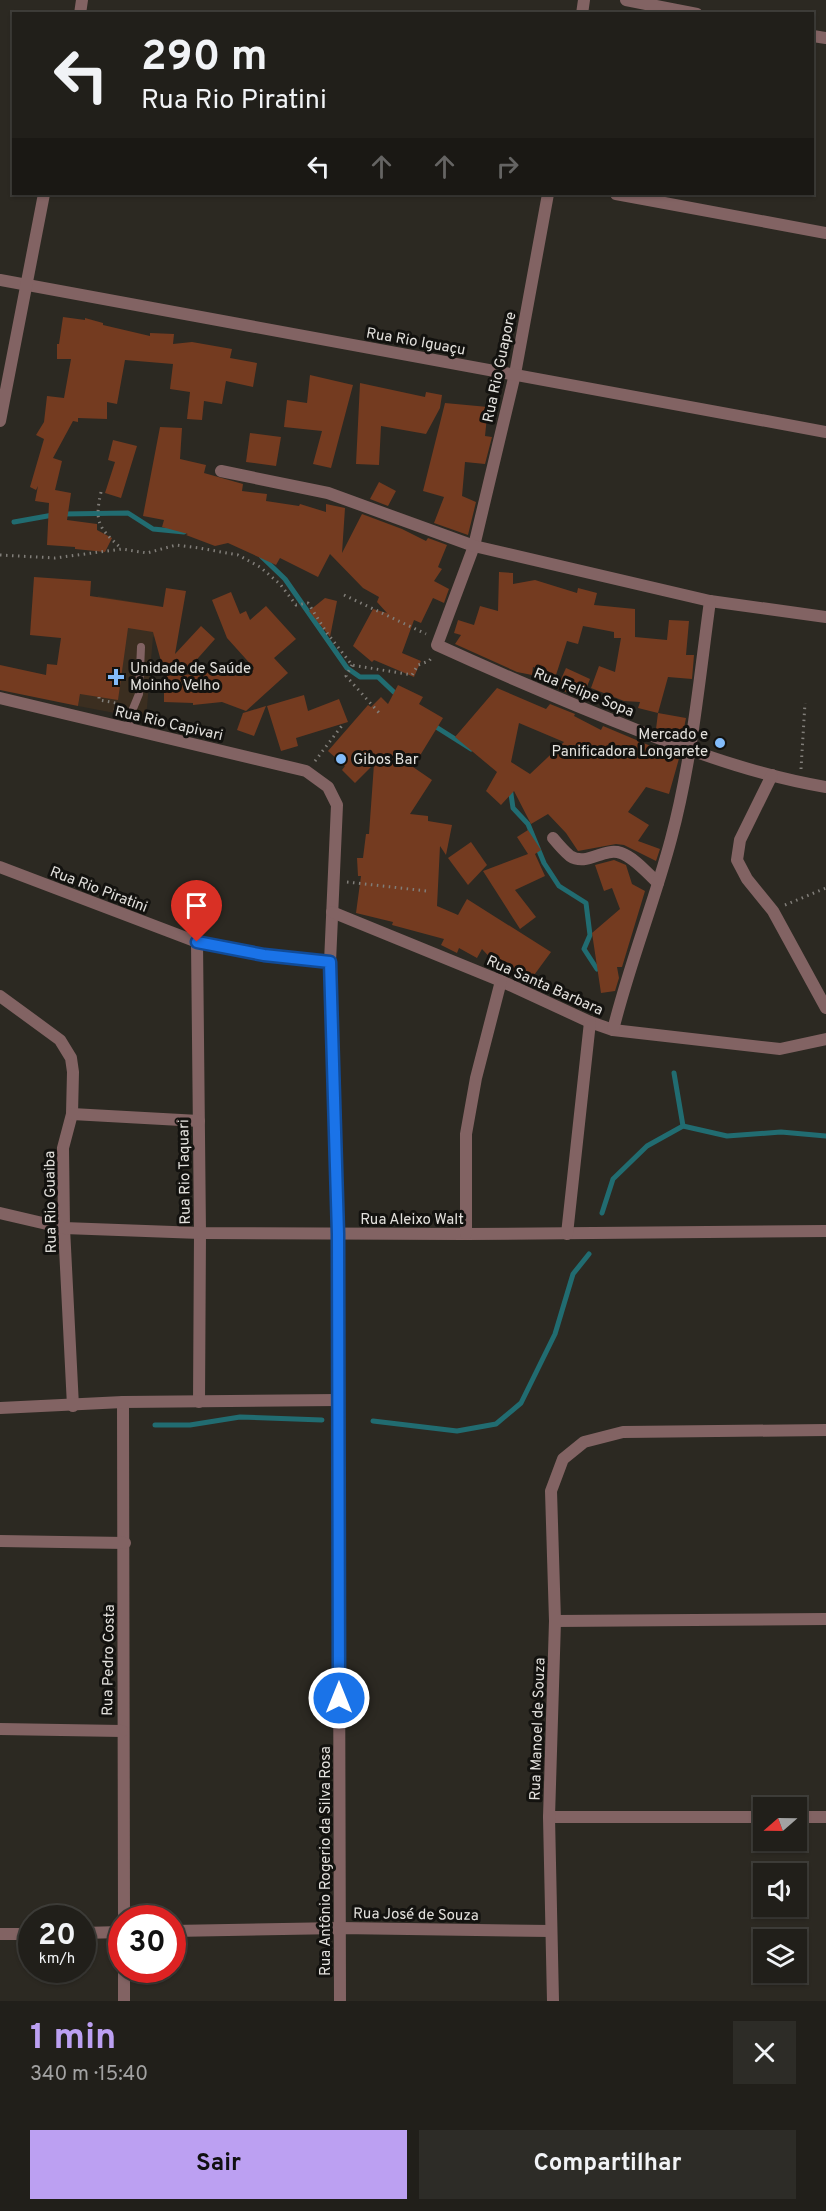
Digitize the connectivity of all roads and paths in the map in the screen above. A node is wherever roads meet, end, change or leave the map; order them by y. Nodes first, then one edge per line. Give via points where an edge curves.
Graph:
1 (627, 0) edge
2 (687, 12) edge
3 (44, 195) edge
4 (548, 195) edge
5 (622, 195) edge
6 (826, 232) edge
7 (0, 280) edge
8 (27, 285) junction
9 (515, 374) junction
10 (0, 421) edge
11 (826, 432) edge
12 (221, 471) dead end
13 (101, 492) dead end
14 (474, 546) junction
15 (122, 549) junction
16 (0, 555) edge
17 (344, 595) dead end
18 (710, 601) junction
19 (826, 617) edge
20 (439, 642) junction
21 (141, 647) dead end
22 (429, 662) dead end
23 (351, 667) junction
24 (0, 698) edge
25 (804, 703) dead end
26 (381, 715) dead end
27 (344, 723) dead end
28 (129, 729) junction
29 (690, 750) junction
30 (306, 771) junction
31 (772, 775) junction
32 (800, 783) junction
33 (328, 787) joint
34 (826, 787) edge
35 (553, 838) dead end
36 (0, 867) edge
37 (334, 881) junction
38 (658, 883) junction
39 (826, 888) edge
40 (427, 891) dead end
41 (773, 910) junction
42 (332, 912) junction
43 (197, 942) junction
44 (330, 962) junction
45 (501, 981) junction
46 (0, 996) edge
47 (826, 1008) edge
48 (590, 1022) junction
49 (613, 1030) junction
50 (826, 1039) edge
51 (72, 1114) junction
52 (199, 1121) junction
53 (0, 1213) edge
54 (64, 1228) junction
55 (826, 1231) edge
56 (200, 1233) junction
57 (338, 1234) junction
58 (466, 1234) junction
59 (567, 1234) junction
60 (338, 1400) junction
61 (123, 1402) junction
62 (199, 1402) junction
63 (73, 1406) junction
64 (0, 1408) edge
65 (826, 1430) edge
66 (0, 1541) edge
67 (124, 1543) junction
68 (826, 1619) edge
69 (555, 1621) junction
70 (0, 1729) edge
71 (122, 1731) junction
72 (549, 1817) junction
73 (753, 1817) edge
74 (807, 1817) edge
75 (826, 1817) edge
76 (124, 1905) edge
77 (340, 1928) junction
78 (186, 1931) edge
79 (551, 1931) junction
80 (0, 1934) edge
81 (18, 1934) edge
82 (124, 1983) edge
83 (124, 2001) edge
84 (340, 2001) edge
85 (553, 2001) edge

1 - 2 street
3 - 8 street
4 - 9 street, Rua Rio Guapore
5 - 6 street
7 - 8 street, Rua Rio Iguaçu
8 - 9 street, Rua Rio Iguaçu
8 - 10 street
9 - 11 street, Rua Rio Iguaçu
9 - 14 street, Rua Rio Guapore
12 - 14 street via 327,494
13 - 15 path via 96,513 105,533
14 - 18 street
14 - 20 street, Rua Rio Guapore
15 - 16 path via 55,558
15 - 23 path via 147,553 176,545 238,555 280,584 296,605 308,603
17 - 20 path
18 - 19 street
18 - 29 street
20 - 29 street, Rua Felipe Sopa via 550,696
21 - 28 lane via 139,694
22 - 23 path via 418,665 412,675
23 - 26 path via 346,676
24 - 28 street, Rua Rio Capivari
25 - 32 path
27 - 30 path
28 - 30 street, Rua Rio Capivari
29 - 31 street, Rua Felipe Sopa
29 - 38 street
30 - 33 street, Rua Rio Capivari
31 - 32 street, Rua Felipe Sopa
31 - 41 street via 740,840 737,860
32 - 34 street, Rua Felipe Sopa
33 - 37 street, Rua Antônio Rogerio da Silva Rosa via 338,805
35 - 38 street via 579,859 612,851 622,854
36 - 43 street, Rua Rio Piratini
37 - 40 path
37 - 42 street, Rua Antônio Rogerio da Silva Rosa
38 - 49 street
39 - 41 path
41 - 47 street
42 - 44 street, Rua Antônio Rogerio da Silva Rosa
42 - 45 street, Rua Santa Barbara
43 - 44 street, Rua Rio Piratini
43 - 52 street, Rua Rio Taquari
44 - 57 street, Rua Antônio Rogerio da Silva Rosa
45 - 48 street, Rua Santa Barbara
45 - 58 street via 466,1134
46 - 51 street, Rua Rio Guaiba via 60,1040 71,1058
48 - 49 street, Rua Santa Barbara
48 - 59 street
49 - 50 street, Rua Santa Barbara via 780,1049
51 - 52 street
51 - 54 street, Rua Rio Guaiba via 63,1148
52 - 56 street, Rua Rio Taquari
53 - 54 street, Rua Aleixo Walt
54 - 56 street, Rua Aleixo Walt
54 - 63 street, Rua Rio Guaiba
55 - 59 street, Rua Aleixo Walt
56 - 57 street, Rua Aleixo Walt
56 - 62 street, Rua Rio Taquari
57 - 58 street, Rua Aleixo Walt
57 - 60 street, Rua Antônio Rogerio da Silva Rosa
58 - 59 street, Rua Aleixo Walt
60 - 62 street
60 - 77 street, Rua Antônio Rogerio da Silva Rosa
61 - 62 street
61 - 63 street
61 - 67 street, Rua Pedro Costa
63 - 64 street
65 - 69 street, Rua Manoel de Souza via 623,1432 584,1442 563,1459 551,1491
66 - 67 street
67 - 71 street, Rua Pedro Costa
68 - 69 street
69 - 72 street, Rua Manoel de Souza
70 - 71 street
71 - 76 street, Rua Pedro Costa
72 - 73 street
72 - 79 street, Rua Manoel de Souza
74 - 75 street
77 - 78 street, Rua José de Souza
77 - 79 street, Rua José de Souza
77 - 84 street, Rua Antônio Rogerio da Silva Rosa
79 - 85 street, Rua Manoel de Souza
80 - 81 street
82 - 83 street

